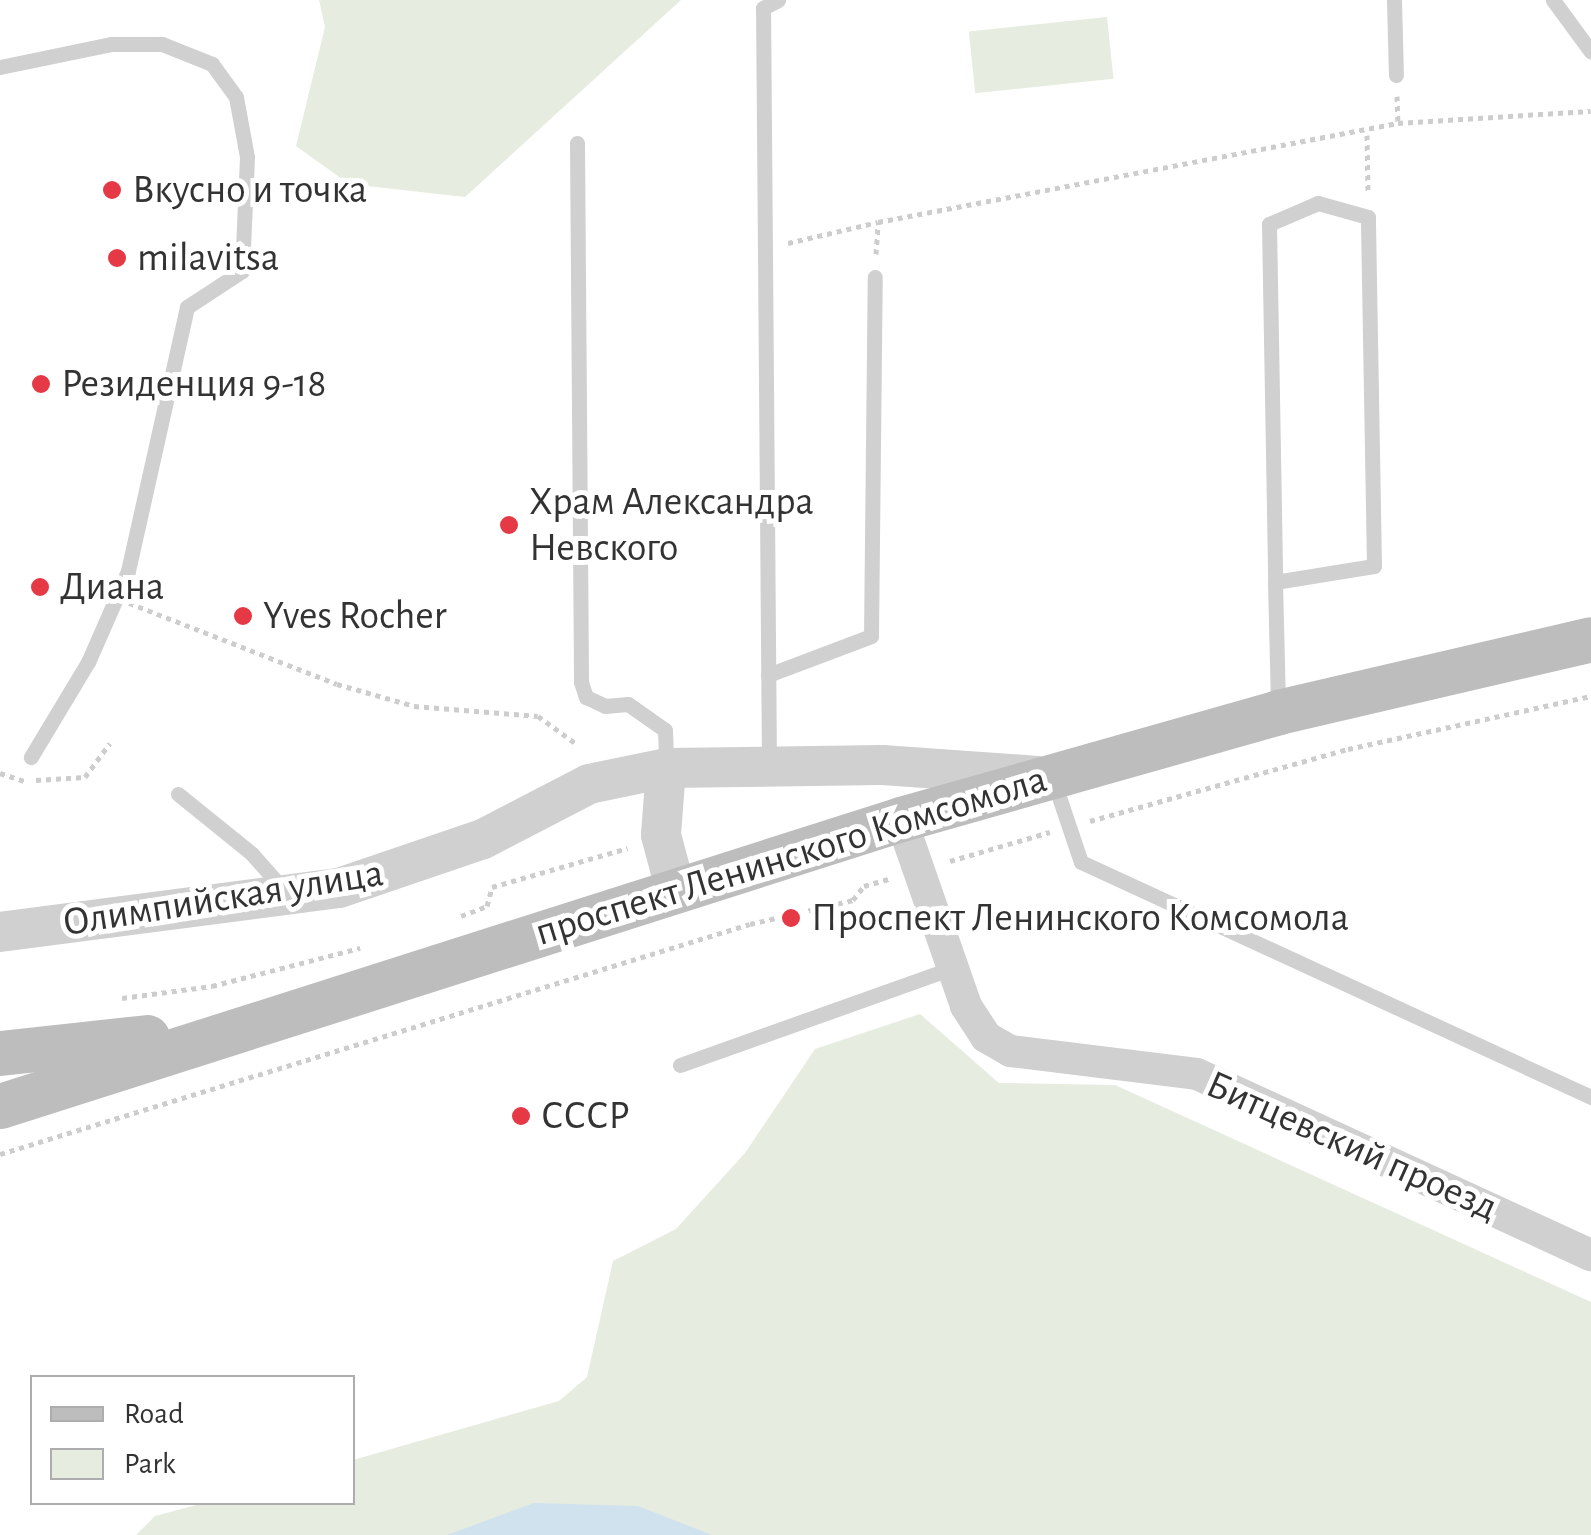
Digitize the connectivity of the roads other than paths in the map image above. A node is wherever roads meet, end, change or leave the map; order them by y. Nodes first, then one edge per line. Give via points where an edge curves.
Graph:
1 (778, 0) edge
2 (1394, 0) edge
3 (1553, 0) edge
4 (1591, 52) edge
5 (0, 67) edge
6 (1396, 76) dead end
7 (577, 143) dead end
8 (875, 277) road end
9 (1275, 582) junction
10 (1591, 639) edge
11 (768, 676) junction
12 (1278, 712) junction
13 (31, 756) dead end
14 (769, 766) junction
15 (882, 766) junction
16 (666, 768) junction
17 (1052, 776) junction
18 (178, 794) dead end
19 (901, 819) junction
20 (675, 888) junction
21 (289, 896) junction
22 (0, 932) edge
23 (952, 968) junction
24 (322, 1005) junction
25 (0, 1054) edge
26 (680, 1065) dead end
27 (1591, 1096) edge
28 (0, 1106) edge
29 (1591, 1255) edge

1 - 11 lane via 764,8
2 - 6 lane
3 - 4 lane
5 - 13 lane via 111,44 162,44 212,64 236,97 247,157 242,271 187,307 128,571 88,662
7 - 16 lane via 581,682 586,697 605,706 628,704 665,730
8 - 11 lane via 870,636
9 - 9 lane via 1374,566 1368,217 1318,203 1269,224
9 - 12 lane
10 - 12 main road, проспект Ленинского Комсомола
11 - 14 lane
12 - 17 main road, проспект Ленинского Комсомола
14 - 15 street, Олимпийская улица
14 - 16 street, Олимпийская улица
15 - 17 street, Олимпийская улица
15 - 19 street
16 - 20 street via 661,835
16 - 21 street, Олимпийская улица via 589,784 427,861
17 - 19 main road, проспект Ленинского Комсомола
17 - 27 lane via 1080,862
18 - 21 lane via 252,854
19 - 20 main road, проспект Ленинского Комсомола
19 - 23 street, Битцевский проезд
20 - 24 main road, проспект Ленинского Комсомола
21 - 22 street, Олимпийская улица
23 - 26 lane
23 - 29 street, Битцевский проезд via 986,1036 1010,1051 1197,1074
24 - 25 main road via 195,1030
24 - 28 main road, проспект Ленинского Комсомола

